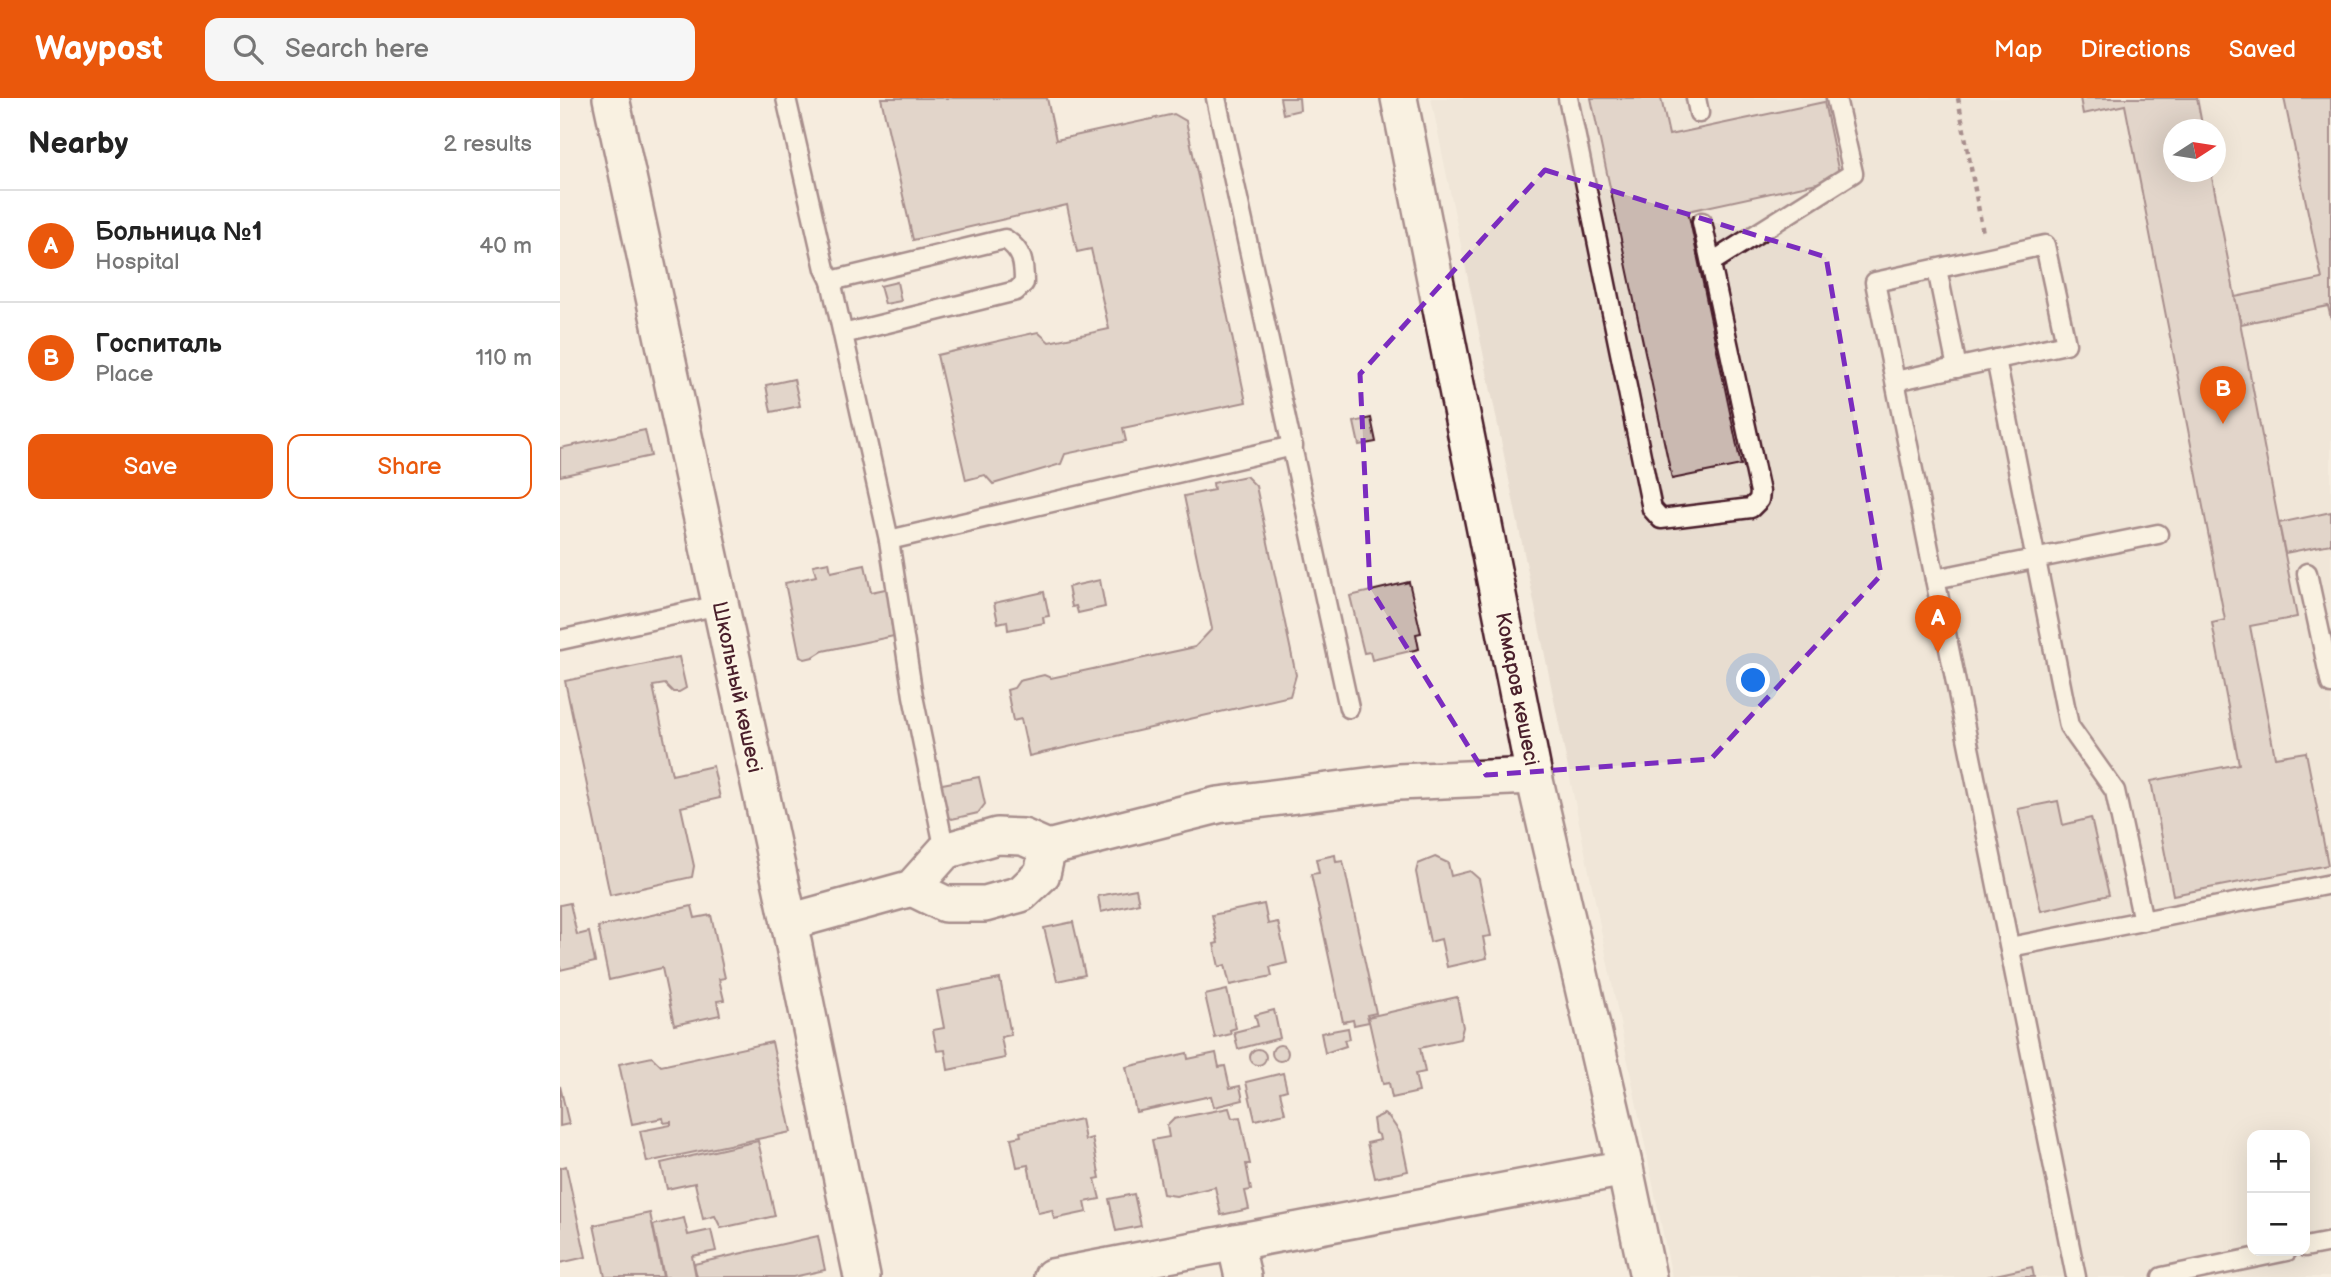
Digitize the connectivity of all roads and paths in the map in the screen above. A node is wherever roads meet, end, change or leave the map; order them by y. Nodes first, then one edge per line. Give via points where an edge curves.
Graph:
1 (611, 98) edge
2 (786, 98) edge
3 (1216, 98) edge
4 (1399, 98) edge
5 (1568, 98) edge
6 (1836, 98) edge
7 (1958, 98) edge
8 (1702, 222) dead end
9 (1988, 258) junction
10 (1712, 262) junction
11 (1937, 269) junction
12 (831, 281) junction
13 (843, 334) junction
14 (1996, 359) junction
15 (1957, 368) junction
16 (1895, 381) junction
17 (1293, 446) junction
18 (2158, 534) dead end
19 (889, 540) junction
20 (2036, 559) junction
21 (2307, 573) dead end
22 (1935, 579) junction
23 (719, 606) junction
24 (2323, 606) edge
25 (560, 640) edge
26 (2331, 684) edge
27 (1349, 708) dead end
28 (1534, 776) junction
29 (1048, 848) junction
30 (945, 851) junction
31 (2331, 884) edge
32 (912, 888) junction
33 (2143, 921) junction
34 (789, 922) junction
35 (2010, 947) junction
36 (1625, 1168) junction
37 (2331, 1241) edge
38 (1236, 1242) junction
39 (2310, 1246) edge
40 (2263, 1256) edge
41 (862, 1277) edge
42 (1052, 1277) edge
43 (1243, 1277) edge
44 (1648, 1277) edge
45 (2076, 1277) edge
46 (2162, 1277) edge

1 - 23 street, Школьный көшесі
2 - 12 lane
3 - 17 lane
4 - 28 street, Комаров көшесі
5 - 10 lane via 1653,509 1661,519 1751,508 1759,500
6 - 10 lane via 1853,173
7 - 9 path
8 - 10 lane
9 - 11 lane
9 - 14 lane via 2045,246 2066,344
11 - 15 lane
11 - 16 lane via 1875,282
12 - 13 lane
12 - 13 lane via 1005,239 1017,247 1024,266 1024,284 1016,291
13 - 19 lane
14 - 15 lane
14 - 20 lane
15 - 16 lane
16 - 22 lane
17 - 19 lane
17 - 27 lane
18 - 20 lane
19 - 30 lane via 913,696
20 - 22 lane
20 - 33 lane via 2068,726 2115,791
21 - 24 lane
22 - 35 lane
23 - 25 lane
23 - 34 street, Школьный көшесі
24 - 26 lane
28 - 29 street via 1398,782 1218,805
28 - 36 street, Комаров көшесі
29 - 30 street via 1023,837 997,836
29 - 32 street via 1042,874 1021,894 985,904 945,904
30 - 32 street
31 - 33 lane
32 - 34 street
33 - 35 lane
34 - 41 street, Школьный көшесі
35 - 45 lane
36 - 38 street
36 - 44 street, Комаров көшесі
37 - 39 lane
38 - 42 street
38 - 43 street
40 - 46 lane

